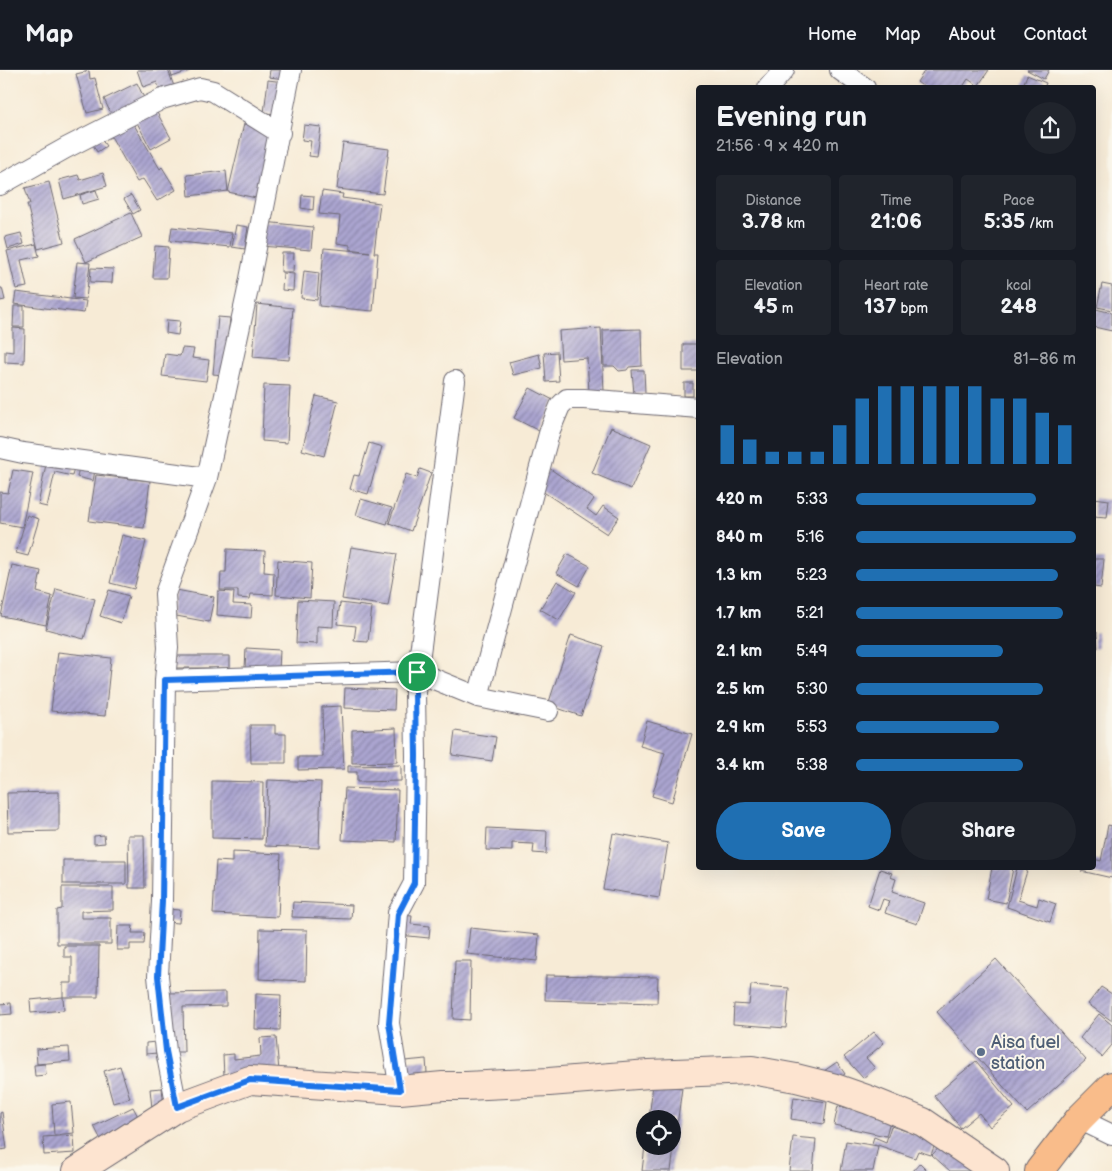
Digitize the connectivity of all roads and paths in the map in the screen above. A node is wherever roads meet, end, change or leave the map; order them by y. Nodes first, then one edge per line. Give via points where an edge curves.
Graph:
1 (291, 70) edge
2 (784, 70) edge
3 (840, 70) edge
4 (771, 85) edge
5 (861, 85) edge
6 (280, 132) junction
7 (0, 185) edge
8 (455, 381) dead end
9 (696, 408) edge
10 (0, 448) edge
11 (207, 478) junction
12 (417, 672) junction
13 (165, 680) junction
14 (478, 698) junction
15 (548, 710) dead end
16 (1112, 1086) edge
17 (400, 1090) junction
18 (177, 1107) junction
19 (1078, 1119) junction
20 (1112, 1135) edge
21 (77, 1171) edge
22 (995, 1171) edge
23 (1039, 1171) edge

1 - 6 street
2 - 4 street
3 - 5 street
6 - 7 street via 213,91 200,88 162,99
6 - 11 street
8 - 12 street
9 - 14 street via 584,399 567,399 560,406 550,430
10 - 11 street
11 - 13 street via 164,594 168,648
12 - 13 street
12 - 14 street
12 - 17 street via 414,883 398,914 389,1023
13 - 18 street via 158,976 166,1051
14 - 15 street
16 - 19 main road
17 - 18 street via 250,1080
17 - 22 street via 752,1070 832,1087 923,1122
18 - 21 street
19 - 20 street
19 - 23 main road

